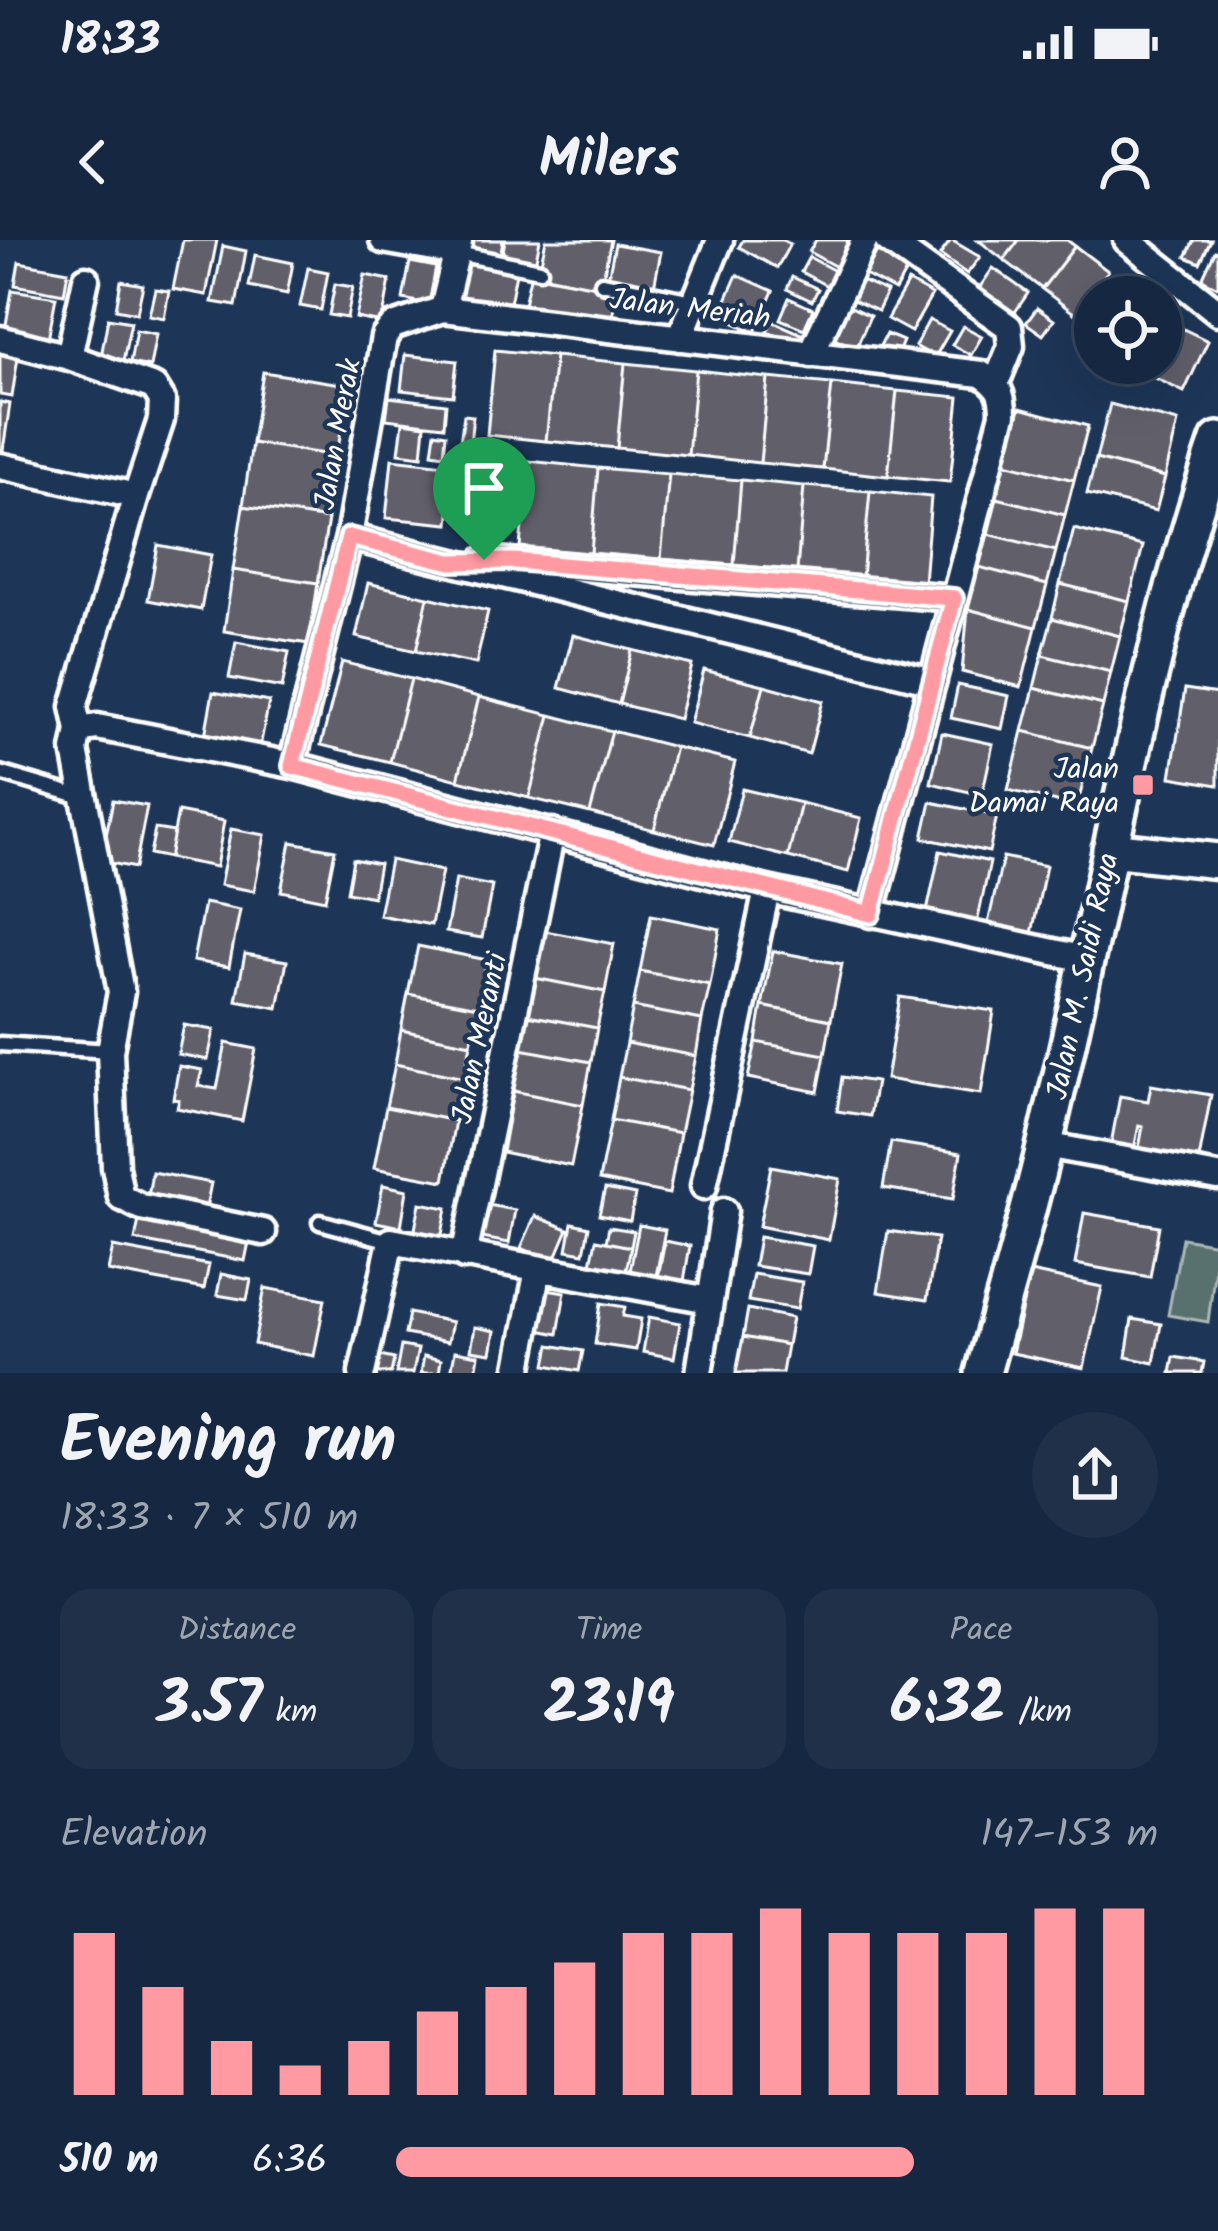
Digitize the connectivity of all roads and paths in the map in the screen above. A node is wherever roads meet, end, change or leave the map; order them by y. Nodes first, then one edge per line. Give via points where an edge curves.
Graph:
1 (383, 240) edge
2 (720, 240) edge
3 (865, 240) edge
4 (886, 240) edge
5 (1127, 240) edge
6 (458, 247) edge
7 (539, 270) dead end
8 (86, 279) dead end
9 (602, 283) dead end
10 (692, 302) junction
11 (443, 309) junction
12 (1218, 312) edge
13 (393, 326) joint
14 (680, 338) junction
15 (0, 340) edge
16 (811, 354) junction
17 (69, 357) junction
18 (989, 379) junction
19 (1218, 440) edge
20 (0, 466) edge
21 (136, 496) junction
22 (349, 537) junction
23 (451, 562) junction
24 (954, 598) junction
25 (933, 680) junction
26 (79, 730) junction
27 (292, 766) junction
28 (0, 773) edge
29 (83, 798) junction
30 (552, 832) junction
31 (1110, 849) junction
32 (1218, 861) edge
33 (767, 890) junction
34 (871, 914) junction
35 (1086, 959) junction
36 (0, 1044) edge
37 (110, 1051) junction
38 (1045, 1145) junction
39 (1218, 1177) edge
40 (704, 1186) dead end
41 (724, 1211) dead end
42 (320, 1222) dead end
43 (262, 1232) dead end
44 (391, 1241) junction
45 (464, 1256) junction
46 (538, 1269) junction
47 (710, 1300) junction
48 (362, 1373) edge
49 (518, 1373) edge
50 (698, 1373) edge
51 (982, 1373) edge

1 - 6 street
2 - 10 street
3 - 16 street
4 - 18 street via 1009,327 1005,368
5 - 12 street
6 - 7 lane
6 - 11 street
8 - 17 street
9 - 10 lane
10 - 14 street
11 - 13 street, Jalan Meriah
11 - 14 street, Jalan Meriah
13 - 22 street, Jalan Merak via 384,337
14 - 16 street, Jalan Meriah
15 - 17 street
16 - 18 street, Jalan Meriah
17 - 21 street via 154,388 162,400
18 - 24 street via 1003,396 1003,414
19 - 31 street, Jalan M. Saidi Raya
20 - 21 street
21 - 26 street via 74,707
22 - 23 street
22 - 27 street, Jalan Merak
23 - 24 street
23 - 25 street
24 - 25 street
25 - 34 street
26 - 27 street via 98,727
26 - 29 street
27 - 30 street
28 - 29 lane
29 - 37 street via 121,992
30 - 33 street
30 - 45 street, Jalan Meranti
31 - 32 street
31 - 35 street, Jalan M. Saidi Raya
33 - 34 street
33 - 40 street
34 - 35 street
35 - 38 street, Jalan M. Saidi Raya
36 - 37 lane
37 - 43 street via 121,1198
38 - 39 street
38 - 51 street, Jalan M. Saidi Raya
41 - 47 street
42 - 44 lane
44 - 45 street
44 - 48 street
45 - 46 street
46 - 47 street
46 - 49 street
47 - 50 street

